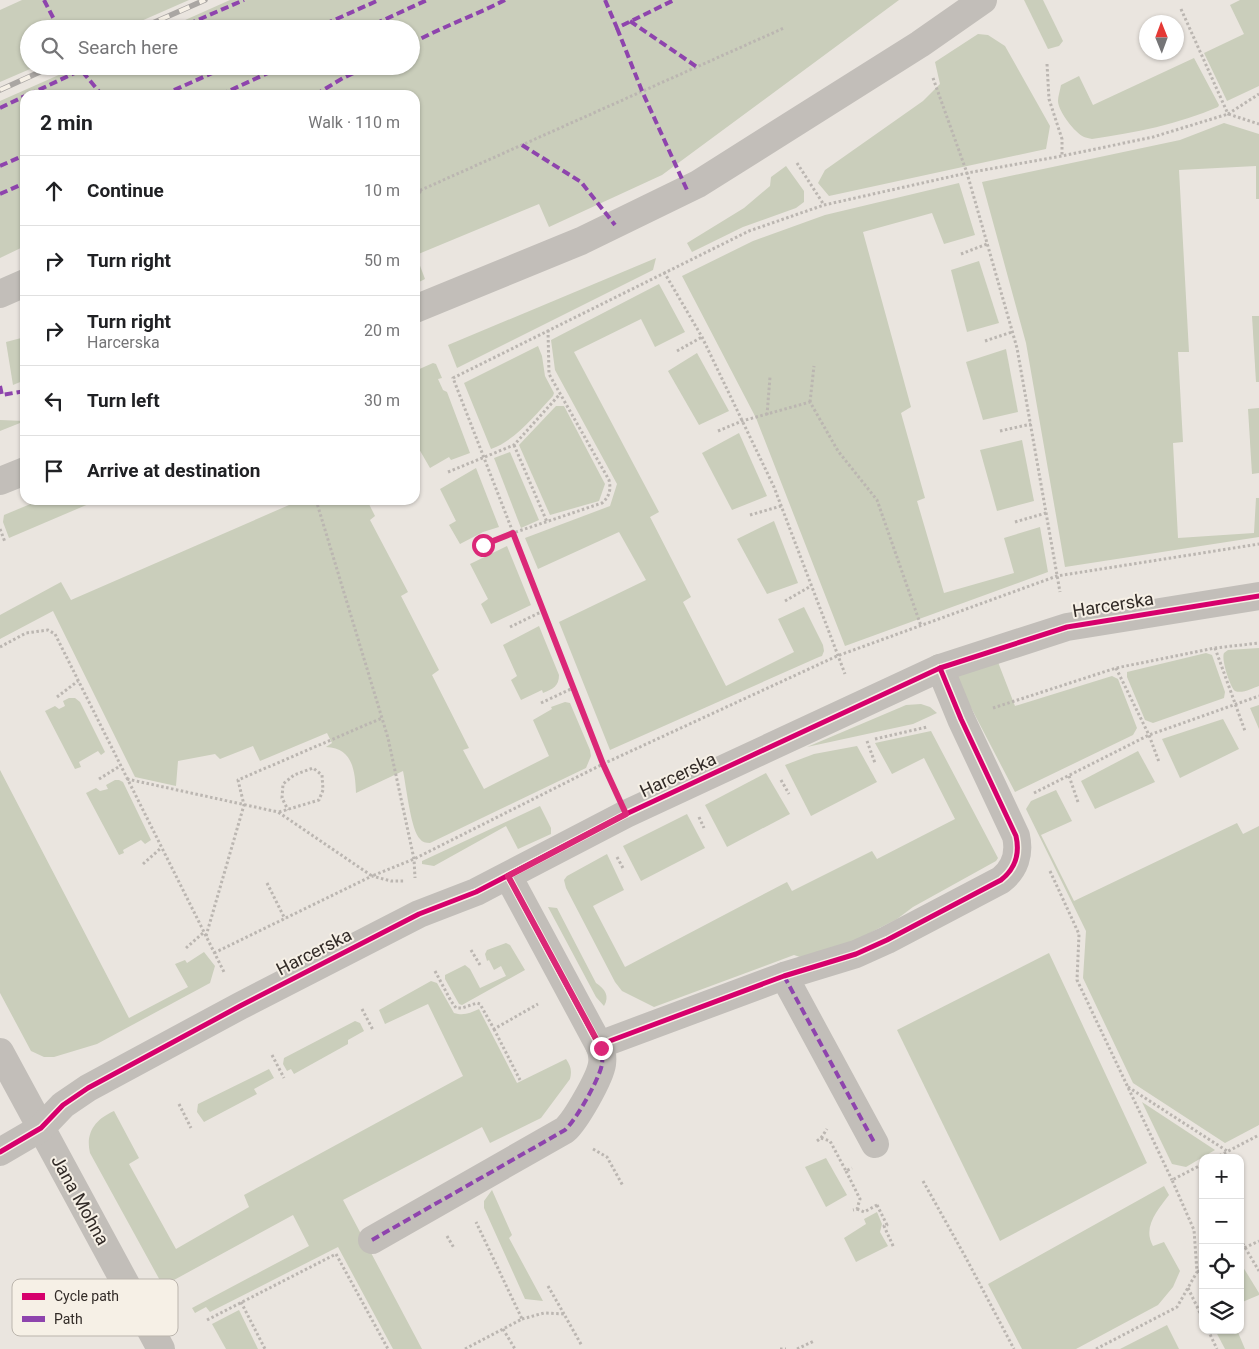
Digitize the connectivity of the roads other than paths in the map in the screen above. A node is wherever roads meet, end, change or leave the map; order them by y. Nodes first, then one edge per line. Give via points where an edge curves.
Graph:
1 (982, 0) edge
2 (20, 285) edge
3 (0, 294) edge
4 (420, 307) edge
5 (20, 473) edge
6 (0, 482) edge
7 (1259, 596) edge
8 (940, 668) junction
9 (508, 876) junction
10 (784, 976) junction
11 (599, 1045) junction
12 (0, 1052) edge
13 (41, 1128) junction
14 (875, 1144) dead end
15 (0, 1152) edge
16 (372, 1240) dead end
17 (123, 1279) edge
18 (154, 1336) edge
19 (161, 1349) edge

1 - 4 street via 920,44 698,184 581,241
2 - 3 street
5 - 6 street
7 - 8 street, Harcerska via 1067,627
8 - 9 street, Harcerska via 626,814
8 - 10 street via 1016,836 1018,848 1013,869 1001,880 886,940 856,954
9 - 11 street
9 - 13 street, Harcerska via 419,914 88,1088 62,1105
10 - 11 street
10 - 14 street
11 - 16 street via 602,1069 571,1125
12 - 13 street, Jana Mohna
13 - 15 street, Harcerska
13 - 17 street, Jana Mohna
18 - 19 street, Jana Mohna

